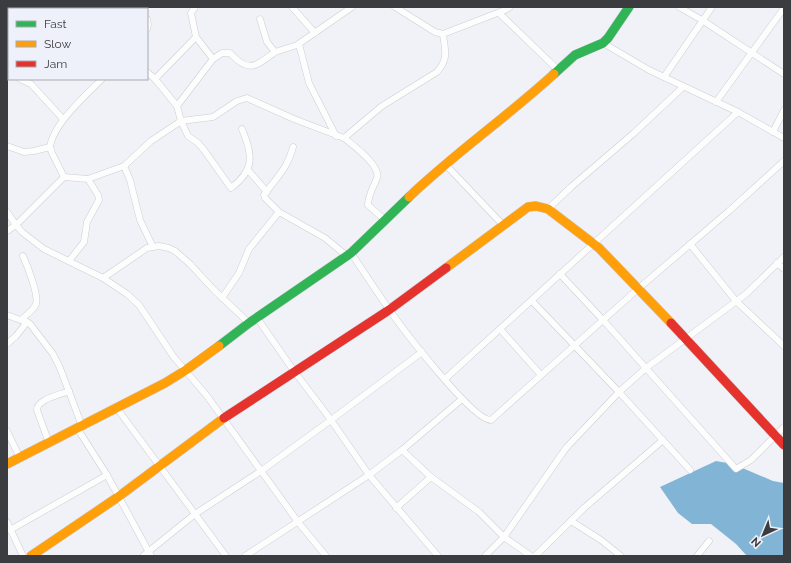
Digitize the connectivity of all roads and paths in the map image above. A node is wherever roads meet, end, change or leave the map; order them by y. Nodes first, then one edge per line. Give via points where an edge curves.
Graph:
1 (195, 7) edge
2 (292, 7) edge
3 (352, 7) edge
4 (395, 7) edge
5 (510, 7) edge
6 (630, 7) edge
7 (679, 7) edge
8 (712, 7) edge
9 (784, 8) edge
10 (499, 13) junction
11 (260, 19) dead end
12 (702, 20) junction
13 (316, 33) junction
14 (443, 34) junction
15 (196, 37) junction
16 (603, 43) junction
17 (299, 44) junction
18 (276, 52) junction
19 (751, 52) junction
20 (213, 60) junction
21 (558, 70) junction
22 (148, 73) edge
23 (784, 74) edge
24 (664, 77) junction
25 (155, 79) junction
26 (101, 80) edge
27 (32, 82) edge
28 (683, 87) junction
29 (716, 102) junction
30 (177, 106) junction
31 (784, 110) edge
32 (738, 112) junction
33 (63, 119) junction
34 (181, 121) junction
35 (242, 129) dead end
36 (773, 132) junction
37 (336, 136) junction
38 (344, 138) junction
39 (784, 138) edge
40 (7, 146) edge
41 (50, 147) junction
42 (293, 147) dead end
43 (784, 161) edge
44 (446, 165) junction
45 (124, 166) junction
46 (248, 170) junction
47 (64, 177) junction
48 (88, 179) junction
49 (267, 192) junction
50 (548, 209) junction
51 (7, 212) edge
52 (279, 212) junction
53 (385, 220) junction
54 (16, 225) junction
55 (503, 225) junction
56 (7, 231) edge
57 (593, 243) junction
58 (690, 244) junction
59 (153, 246) junction
60 (349, 255) junction
61 (23, 256) dead end
62 (784, 257) edge
63 (69, 261) junction
64 (777, 263) junction
65 (784, 269) edge
66 (560, 274) junction
67 (103, 278) junction
68 (638, 288) junction
69 (222, 298) junction
70 (532, 301) junction
71 (736, 301) junction
72 (389, 310) junction
73 (7, 315) edge
74 (253, 320) junction
75 (603, 320) junction
76 (24, 321) junction
77 (500, 329) junction
78 (687, 339) junction
79 (783, 342) edge
80 (7, 344) edge
81 (574, 346) junction
82 (422, 352) junction
83 (646, 368) junction
84 (186, 370) junction
85 (294, 371) junction
86 (541, 375) junction
87 (445, 379) junction
88 (69, 391) junction
89 (619, 392) junction
90 (462, 399) junction
91 (116, 408) junction
92 (224, 418) junction
93 (332, 420) junction
94 (80, 427) junction
95 (784, 427) edge
96 (7, 431) edge
97 (776, 436) junction
98 (663, 440) junction
99 (49, 443) junction
100 (784, 445) edge
101 (402, 450) junction
102 (20, 458) junction
103 (7, 464) edge
104 (159, 467) junction
105 (690, 470) dead end
106 (261, 471) junction
107 (107, 475) junction
108 (369, 475) junction
109 (431, 477) junction
110 (118, 496) junction
111 (396, 508) junction
112 (195, 514) junction
113 (571, 521) junction
114 (7, 522) edge
115 (298, 522) junction
116 (10, 530) junction
117 (504, 536) junction
118 (709, 541) dead end
119 (147, 554) edge
120 (23, 556) edge
121 (31, 556) edge
122 (226, 556) edge
123 (245, 556) edge
124 (326, 556) edge
125 (438, 556) edge
126 (485, 556) edge
127 (531, 556) edge
128 (535, 556) edge
129 (621, 556) edge
130 (697, 556) edge

1 - 15 street via 191,13
2 - 13 street
3 - 13 street
4 - 14 street via 435,32
5 - 10 street
6 - 16 street
7 - 12 street
8 - 12 street
9 - 19 street
10 - 14 street
10 - 21 street
11 - 18 street via 268,44
12 - 19 street
12 - 24 street
13 - 17 street
14 - 38 street via 446,58 437,72 382,106
15 - 20 street
15 - 25 street
16 - 21 street via 574,55
16 - 24 street
17 - 18 street
17 - 37 street via 309,83
18 - 20 street via 260,64 252,66 238,62 227,52
19 - 23 street
19 - 29 street
20 - 30 street
21 - 44 street
22 - 25 street
24 - 28 street
25 - 30 street
26 - 33 street
27 - 33 street
28 - 29 street
28 - 50 street
29 - 32 street
30 - 34 street
31 - 36 street
32 - 36 street
32 - 57 street
33 - 41 street
34 - 37 street via 213,117 237,101 247,98
34 - 45 street via 151,141
34 - 46 street via 188,136 204,150 230,187
35 - 46 street via 250,154
36 - 39 street
37 - 38 street
38 - 53 street via 377,170 378,176 368,204
40 - 41 street via 24,152
41 - 47 street
42 - 49 street via 284,170
43 - 58 street
44 - 53 street
44 - 55 street
45 - 48 street
45 - 59 street via 140,220
46 - 49 street
47 - 48 street
47 - 54 street
48 - 63 street via 99,200 87,222 84,242
49 - 52 street via 265,198
50 - 55 street via 536,206 528,208
50 - 57 street
51 - 54 street
52 - 60 street
52 - 69 street via 249,249 239,273
53 - 60 street
54 - 56 street
54 - 63 street via 44,249
55 - 72 street
57 - 66 street
57 - 68 street
58 - 68 street
58 - 71 street
59 - 67 street via 146,248
59 - 69 street via 175,251
60 - 72 street
60 - 74 street
61 - 76 street via 37,302
62 - 64 street
63 - 67 street
64 - 65 street
64 - 71 street
66 - 70 street
66 - 75 street
67 - 84 street via 139,305 173,356
68 - 75 street
68 - 78 street
69 - 74 street
70 - 77 street
70 - 81 street
71 - 78 street
71 - 79 street
72 - 82 street
72 - 85 street
73 - 76 street
74 - 84 street
74 - 85 street
75 - 81 street
75 - 83 street
76 - 80 street via 16,336
76 - 88 street via 42,338 53,354
77 - 86 street
77 - 87 street
78 - 83 street
78 - 97 street
81 - 86 street
81 - 89 street
82 - 87 street
82 - 93 street
83 - 89 street
83 - 97 street via 736,470
84 - 91 street
84 - 92 street
85 - 92 street
85 - 93 street
86 - 90 street via 491,420 485,419
87 - 90 street
88 - 94 street
88 - 99 street via 42,402 38,407
89 - 98 street
89 - 117 street via 566,448
90 - 101 street
91 - 94 street
91 - 104 street
92 - 104 street
92 - 106 street
93 - 106 street
93 - 108 street
94 - 99 street
94 - 107 street
95 - 97 street
96 - 102 street
97 - 100 street
98 - 105 street
98 - 113 street
99 - 102 street
101 - 108 street
101 - 109 street
102 - 103 street
104 - 110 street
104 - 112 street
106 - 112 street
106 - 115 street
107 - 110 street
107 - 116 street
108 - 111 street
108 - 115 street
109 - 111 street
109 - 117 street via 479,512
110 - 119 street
110 - 121 street
111 - 125 street
112 - 119 street
112 - 122 street
113 - 128 street
113 - 129 street
114 - 116 street
115 - 123 street
115 - 124 street
116 - 120 street
117 - 126 street
117 - 127 street
118 - 130 street

